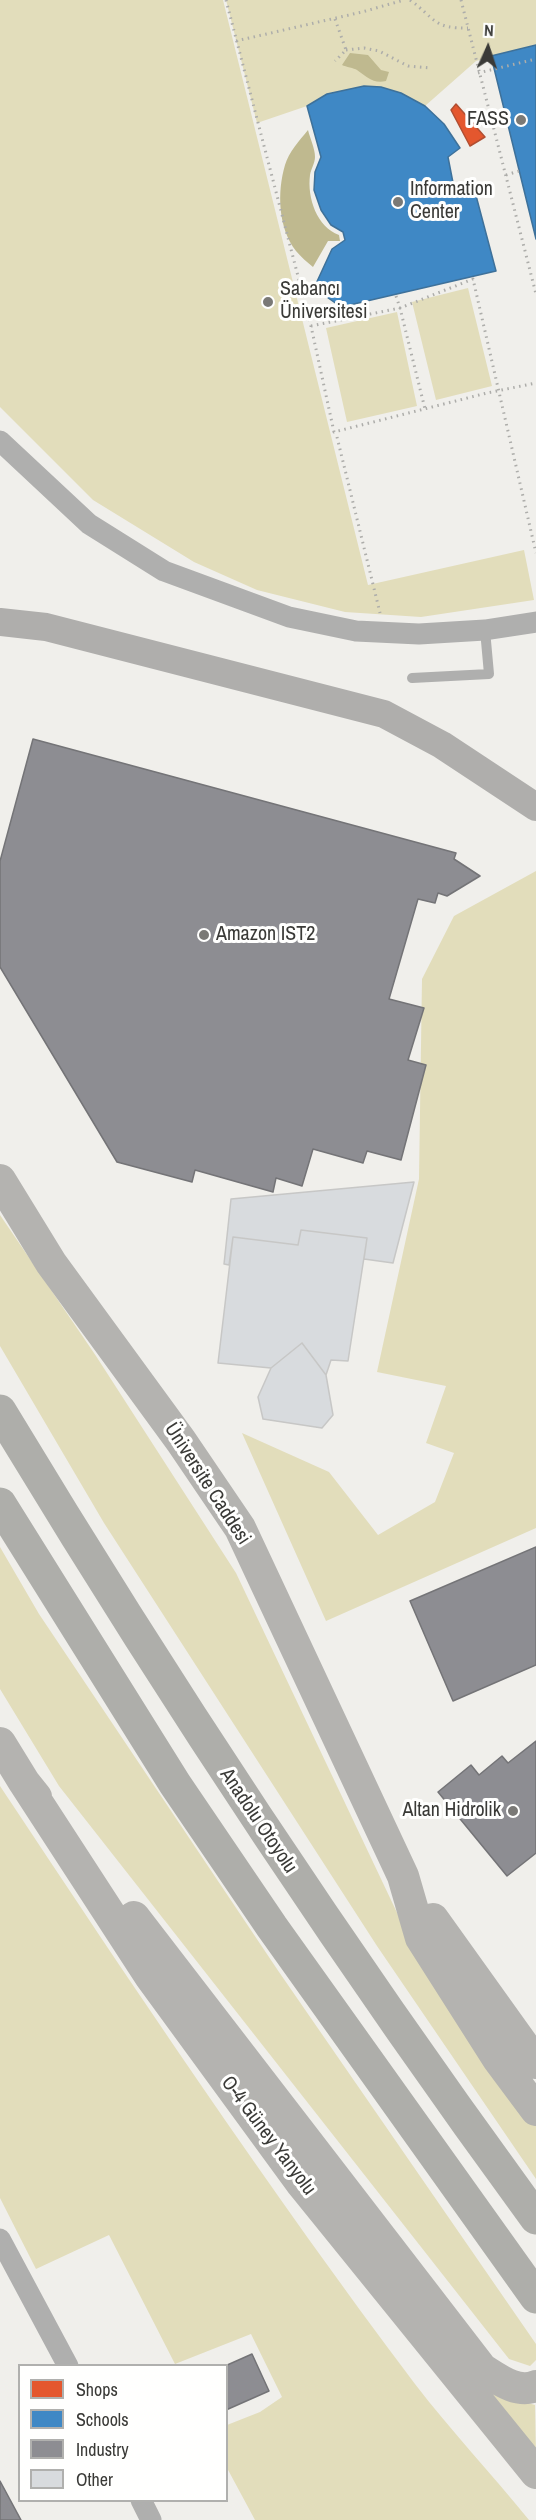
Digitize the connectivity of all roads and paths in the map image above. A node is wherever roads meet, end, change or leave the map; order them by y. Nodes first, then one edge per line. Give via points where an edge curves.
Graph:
1 (226, 0) edge
2 (404, 0) edge
3 (410, 0) edge
4 (461, 0) edge
5 (335, 18) junction
6 (468, 28) junction
7 (236, 41) junction
8 (346, 50) junction
9 (536, 59) edge
10 (335, 62) dead end
11 (431, 68) dead end
12 (478, 73) junction
13 (519, 171) dead end
14 (506, 175) junction
15 (536, 294) edge
16 (396, 296) dead end
17 (400, 308) junction
18 (311, 326) junction
19 (536, 383) edge
20 (498, 391) junction
21 (425, 409) junction
22 (337, 437) dead end
23 (0, 441) edge
24 (536, 553) edge
25 (0, 622) edge
26 (536, 622) edge
27 (485, 630) junction
28 (385, 633) junction
29 (412, 678) dead end
30 (536, 807) edge
31 (0, 1180) edge
32 (0, 1411) edge
33 (0, 1504) edge
34 (0, 1743) edge
35 (24, 1782) junction
36 (403, 1876) junction
37 (536, 2064) edge
38 (536, 2110) edge
39 (536, 2218) edge
40 (1, 2242) edge
41 (536, 2297) edge
42 (67, 2364) edge
43 (534, 2387) edge
44 (536, 2473) edge
45 (142, 2502) edge
46 (151, 2520) edge

1 - 7 path
2 - 5 path
3 - 6 path via 442,27
4 - 6 path
5 - 7 path
5 - 8 path
6 - 12 path
7 - 18 path
8 - 10 path
8 - 11 path via 379,51 408,66
9 - 12 path
12 - 14 path
13 - 14 path
14 - 15 path
16 - 17 path
17 - 18 path
17 - 20 path via 474,279
17 - 21 path
18 - 21 path via 334,432
19 - 20 path
20 - 21 path
20 - 24 path
22 - 28 path
23 - 28 street via 89,524 164,571 289,617
25 - 30 street via 46,627 384,714 442,745
26 - 27 street
27 - 28 street
27 - 29 lane via 489,674
31 - 36 main road, Üniversite Caddesi via 51,1263 240,1528
32 - 39 highway, Anadolu Otoyolu via 229,1778 452,2104
33 - 41 highway via 181,1794
34 - 35 main road
35 - 43 main road via 92,1863 482,2369 511,2386
35 - 44 main road, O-4 Güney Yanyolu via 150,1976 302,2184
36 - 37 main road
36 - 38 main road via 421,1938 498,2059
40 - 42 street
45 - 46 street

